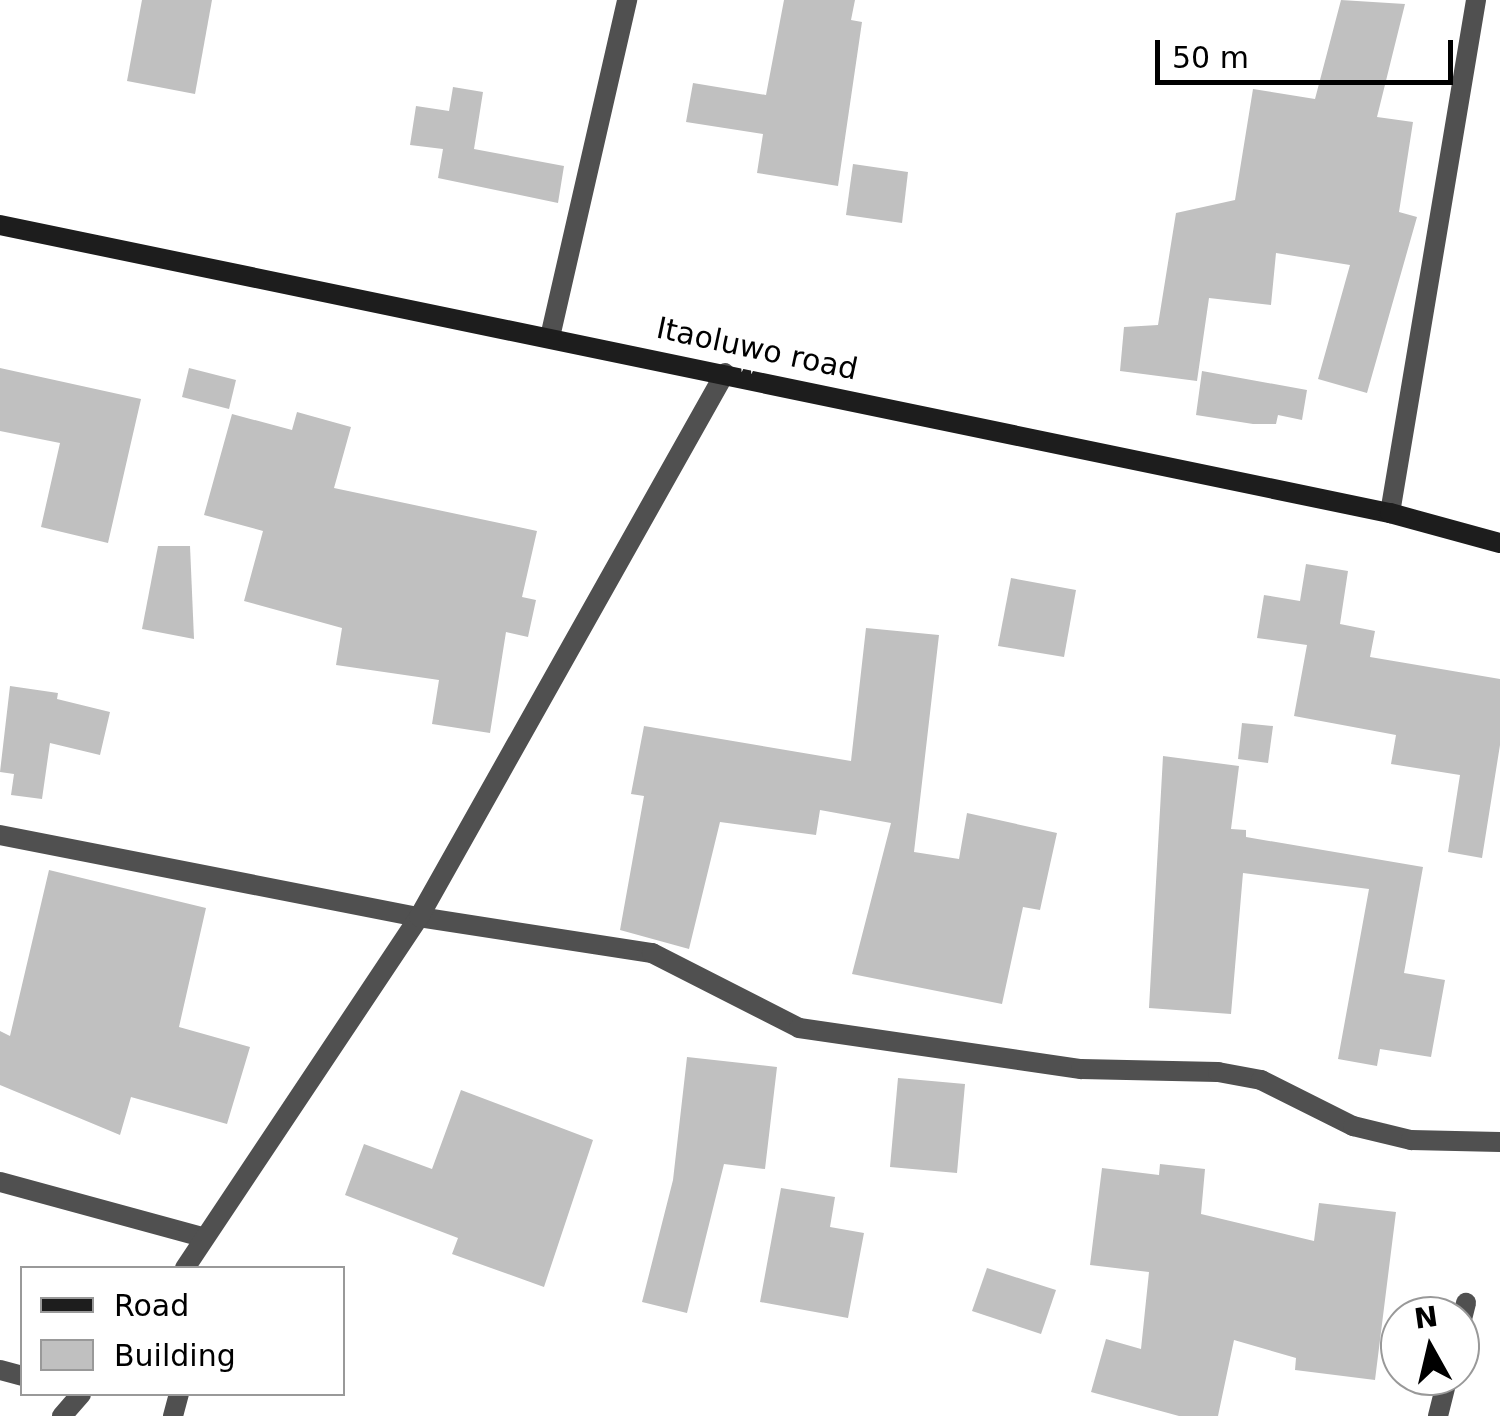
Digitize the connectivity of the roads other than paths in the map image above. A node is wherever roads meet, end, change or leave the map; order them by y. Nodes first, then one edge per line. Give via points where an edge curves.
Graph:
1 (627, 0) edge
2 (1476, 0) edge
3 (0, 225) edge
4 (550, 337) junction
5 (726, 373) junction
6 (1390, 512) junction
7 (1500, 542) edge
8 (0, 835) edge
9 (419, 917) junction
10 (1500, 1142) edge
11 (0, 1182) edge
12 (203, 1237) junction
13 (186, 1266) edge
14 (79, 1396) edge
15 (62, 1416) edge

1 - 4 street
2 - 6 street
3 - 4 street, Itaoluwo road
4 - 5 street, Itaoluwo road
5 - 6 street, Itaoluwo road
5 - 9 street
6 - 7 street, Itaoluwo road
8 - 9 street
9 - 10 street via 652,953 799,1028 1081,1068 1218,1072 1261,1080 1353,1126 1392,1136
9 - 12 street
11 - 12 street
12 - 13 street
14 - 15 street

